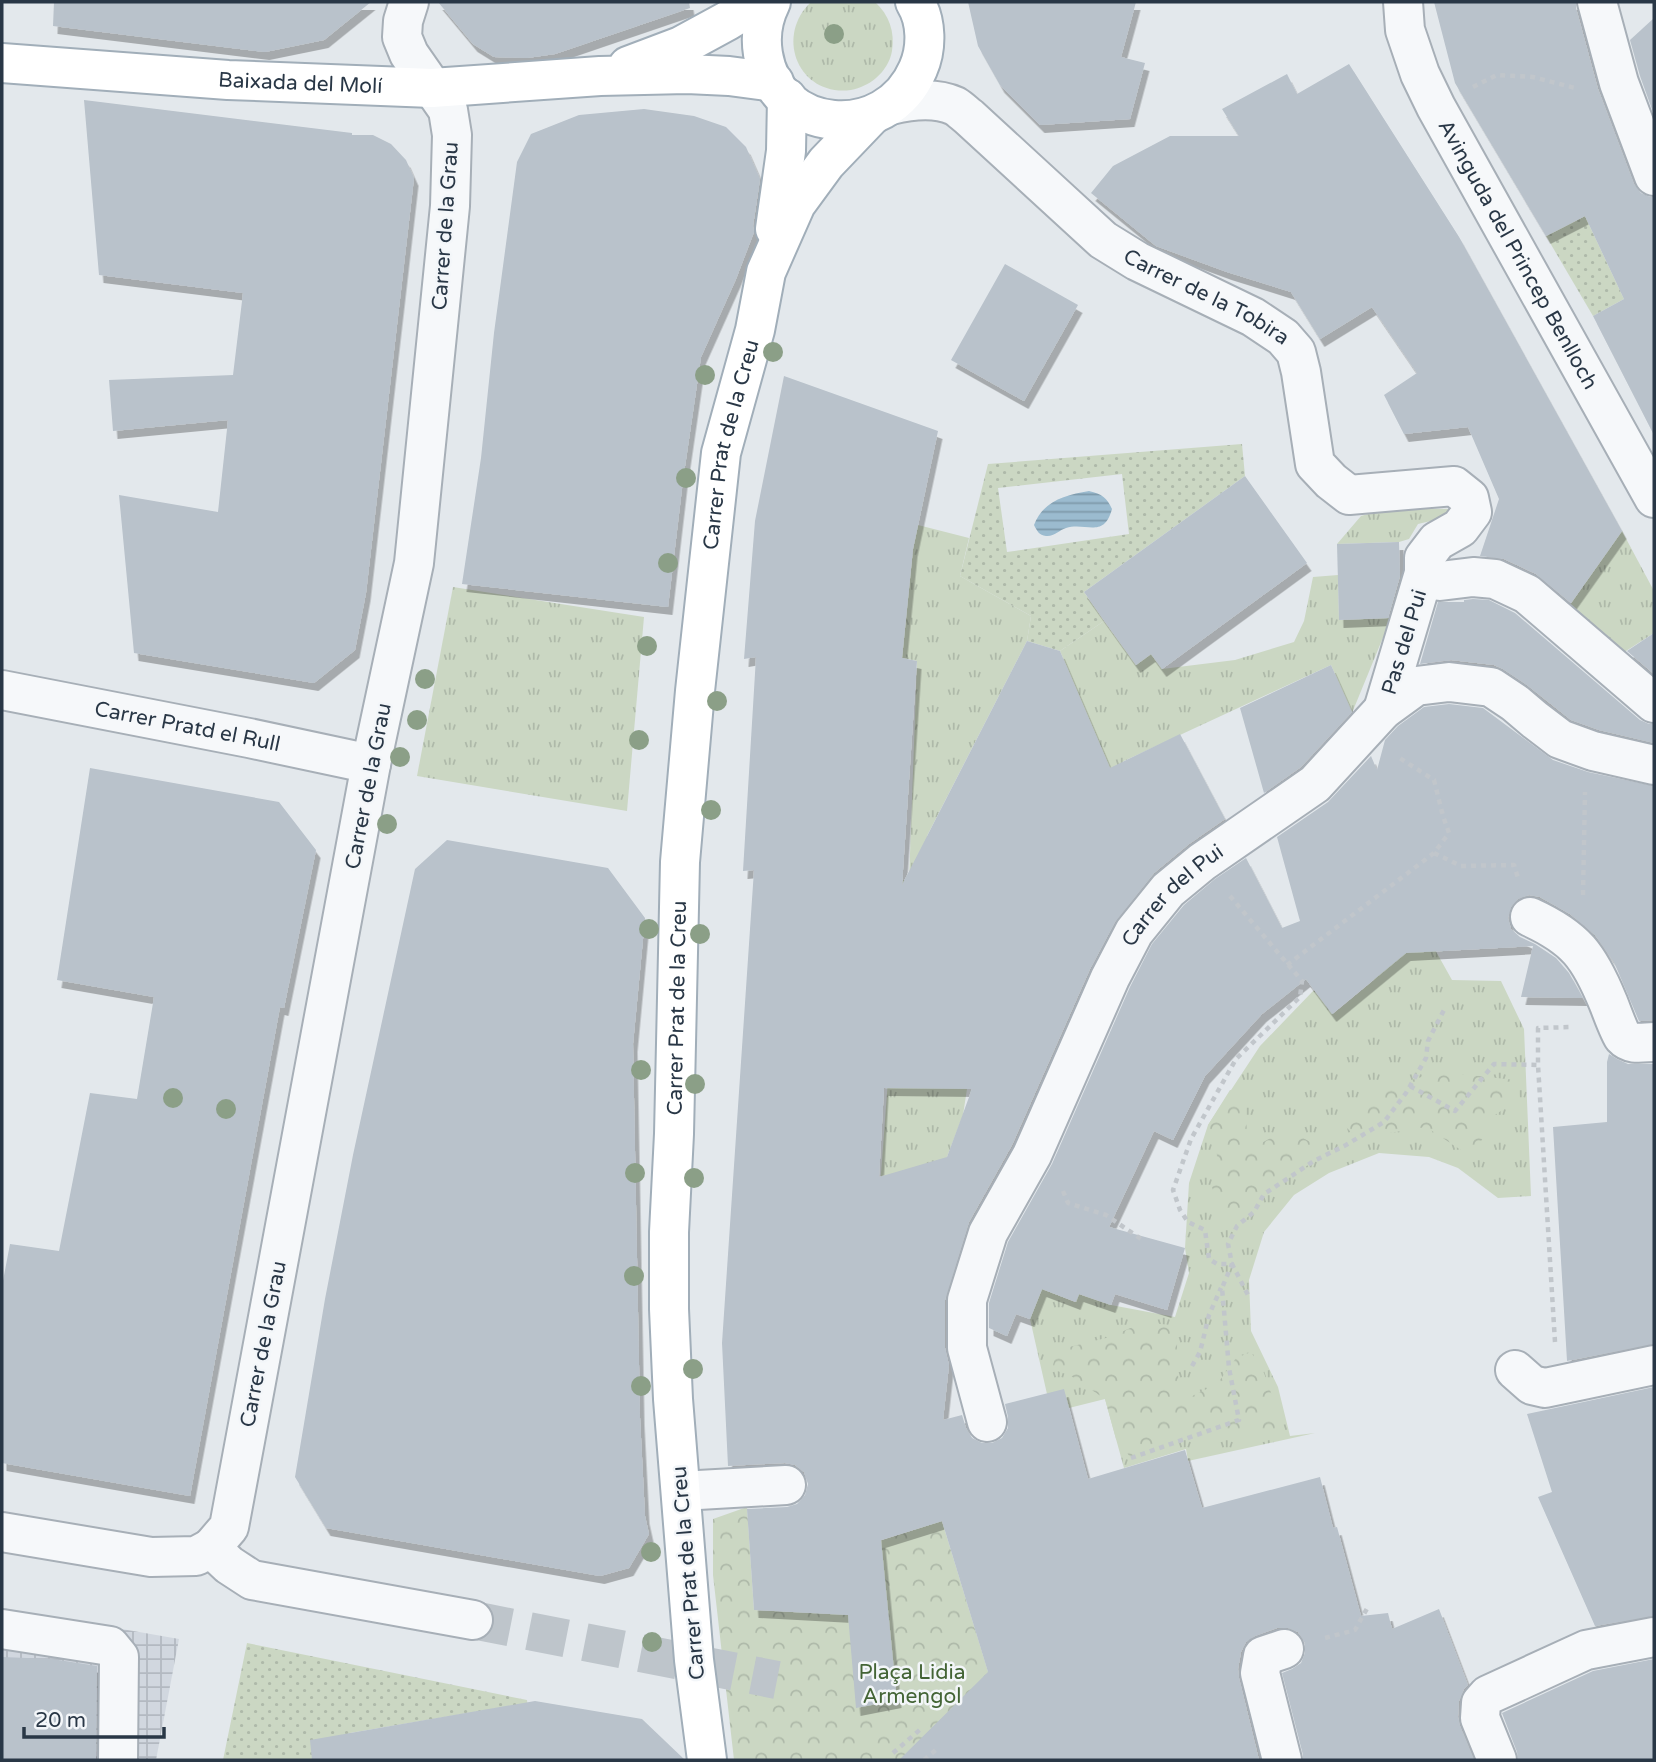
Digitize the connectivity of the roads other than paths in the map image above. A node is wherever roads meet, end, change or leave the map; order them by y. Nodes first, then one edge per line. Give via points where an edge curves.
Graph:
1 (409, 2) edge
2 (758, 2) edge
3 (771, 2) edge
4 (1403, 2) edge
5 (1597, 2) edge
6 (922, 17) edge
7 (2, 63) edge
8 (600, 76) junction
9 (432, 88) junction
10 (780, 90) junction
11 (881, 111) junction
12 (969, 117) junction
13 (1654, 176) edge
14 (770, 261) junction
15 (1654, 498) edge
16 (1424, 573) junction
17 (2, 690) edge
18 (1654, 703) edge
19 (1383, 710) junction
20 (371, 764) junction
21 (1654, 765) edge
22 (1530, 917) road end
23 (1654, 1042) edge
24 (1654, 1365) edge
25 (1515, 1370) dead end
26 (987, 1422) dead end
27 (786, 1485) dead end
28 (681, 1491) junction
29 (2, 1532) edge
30 (220, 1557) junction
31 (473, 1620) tunnel mouth
32 (2, 1629) edge
33 (1654, 1637) edge
34 (1284, 1648) road end
35 (118, 1760) edge
36 (708, 1760) edge
37 (1282, 1760) edge
38 (1497, 1760) edge

1 - 9 street, Carrer de la Grau via 402,37
2 - 8 main road, Baixada del Molí via 681,46
3 - 10 main road via 763,21 762,47 768,71
4 - 15 street, Avinguda del Princep Benlloch via 1405,30 1436,107
5 - 13 street via 1626,102
6 - 11 main road via 922,61 904,93
6 - 12 street via 949,93
7 - 9 main road, Baixada del Molí via 228,80
8 - 9 main road, Baixada del Molí
8 - 10 main road, Baixada del Molí via 729,76
9 - 20 street, Carrer de la Grau via 448,110 453,135 450,206 414,563
10 - 11 main road via 802,110 821,118 851,121
10 - 14 main road via 786,151
11 - 12 street via 909,100 931,100 955,106
11 - 14 main road via 826,163 796,204
12 - 16 street, Carrer de la Tobira via 1103,240 1283,337 1296,352 1315,464 1349,495 1454,486 1469,498 1472,512 1460,528 1437,541 1424,558
14 - 28 main road, Carrer Prat de la Creu via 721,453 680,862 668,1233
16 - 18 street via 1440,581 1495,579 1527,594
16 - 19 street, Pas del Pui
17 - 20 street, Carrer Pratd el Rull
19 - 21 street, Carrer del Pui via 1416,686 1449,682 1491,687 1560,738
19 - 26 street, Carrer del Pui via 1315,785 1202,862 1168,890 1134,932 1110,978 1045,1168 988,1233 967,1300 967,1348
20 - 30 street, Carrer de la Grau
22 - 23 street via 1553,927 1579,948 1597,974 1623,1037 1634,1043
24 - 25 street via 1545,1388 1532,1385
27 - 28 street
28 - 36 main road, Carrer Prat de la Creu via 694,1660
29 - 30 street via 152,1557
30 - 31 street via 252,1580
32 - 35 street via 110,1646 119,1657
33 - 38 street via 1586,1650 1488,1695 1480,1703 1480,1718
34 - 37 street via 1263,1656 1259,1673

